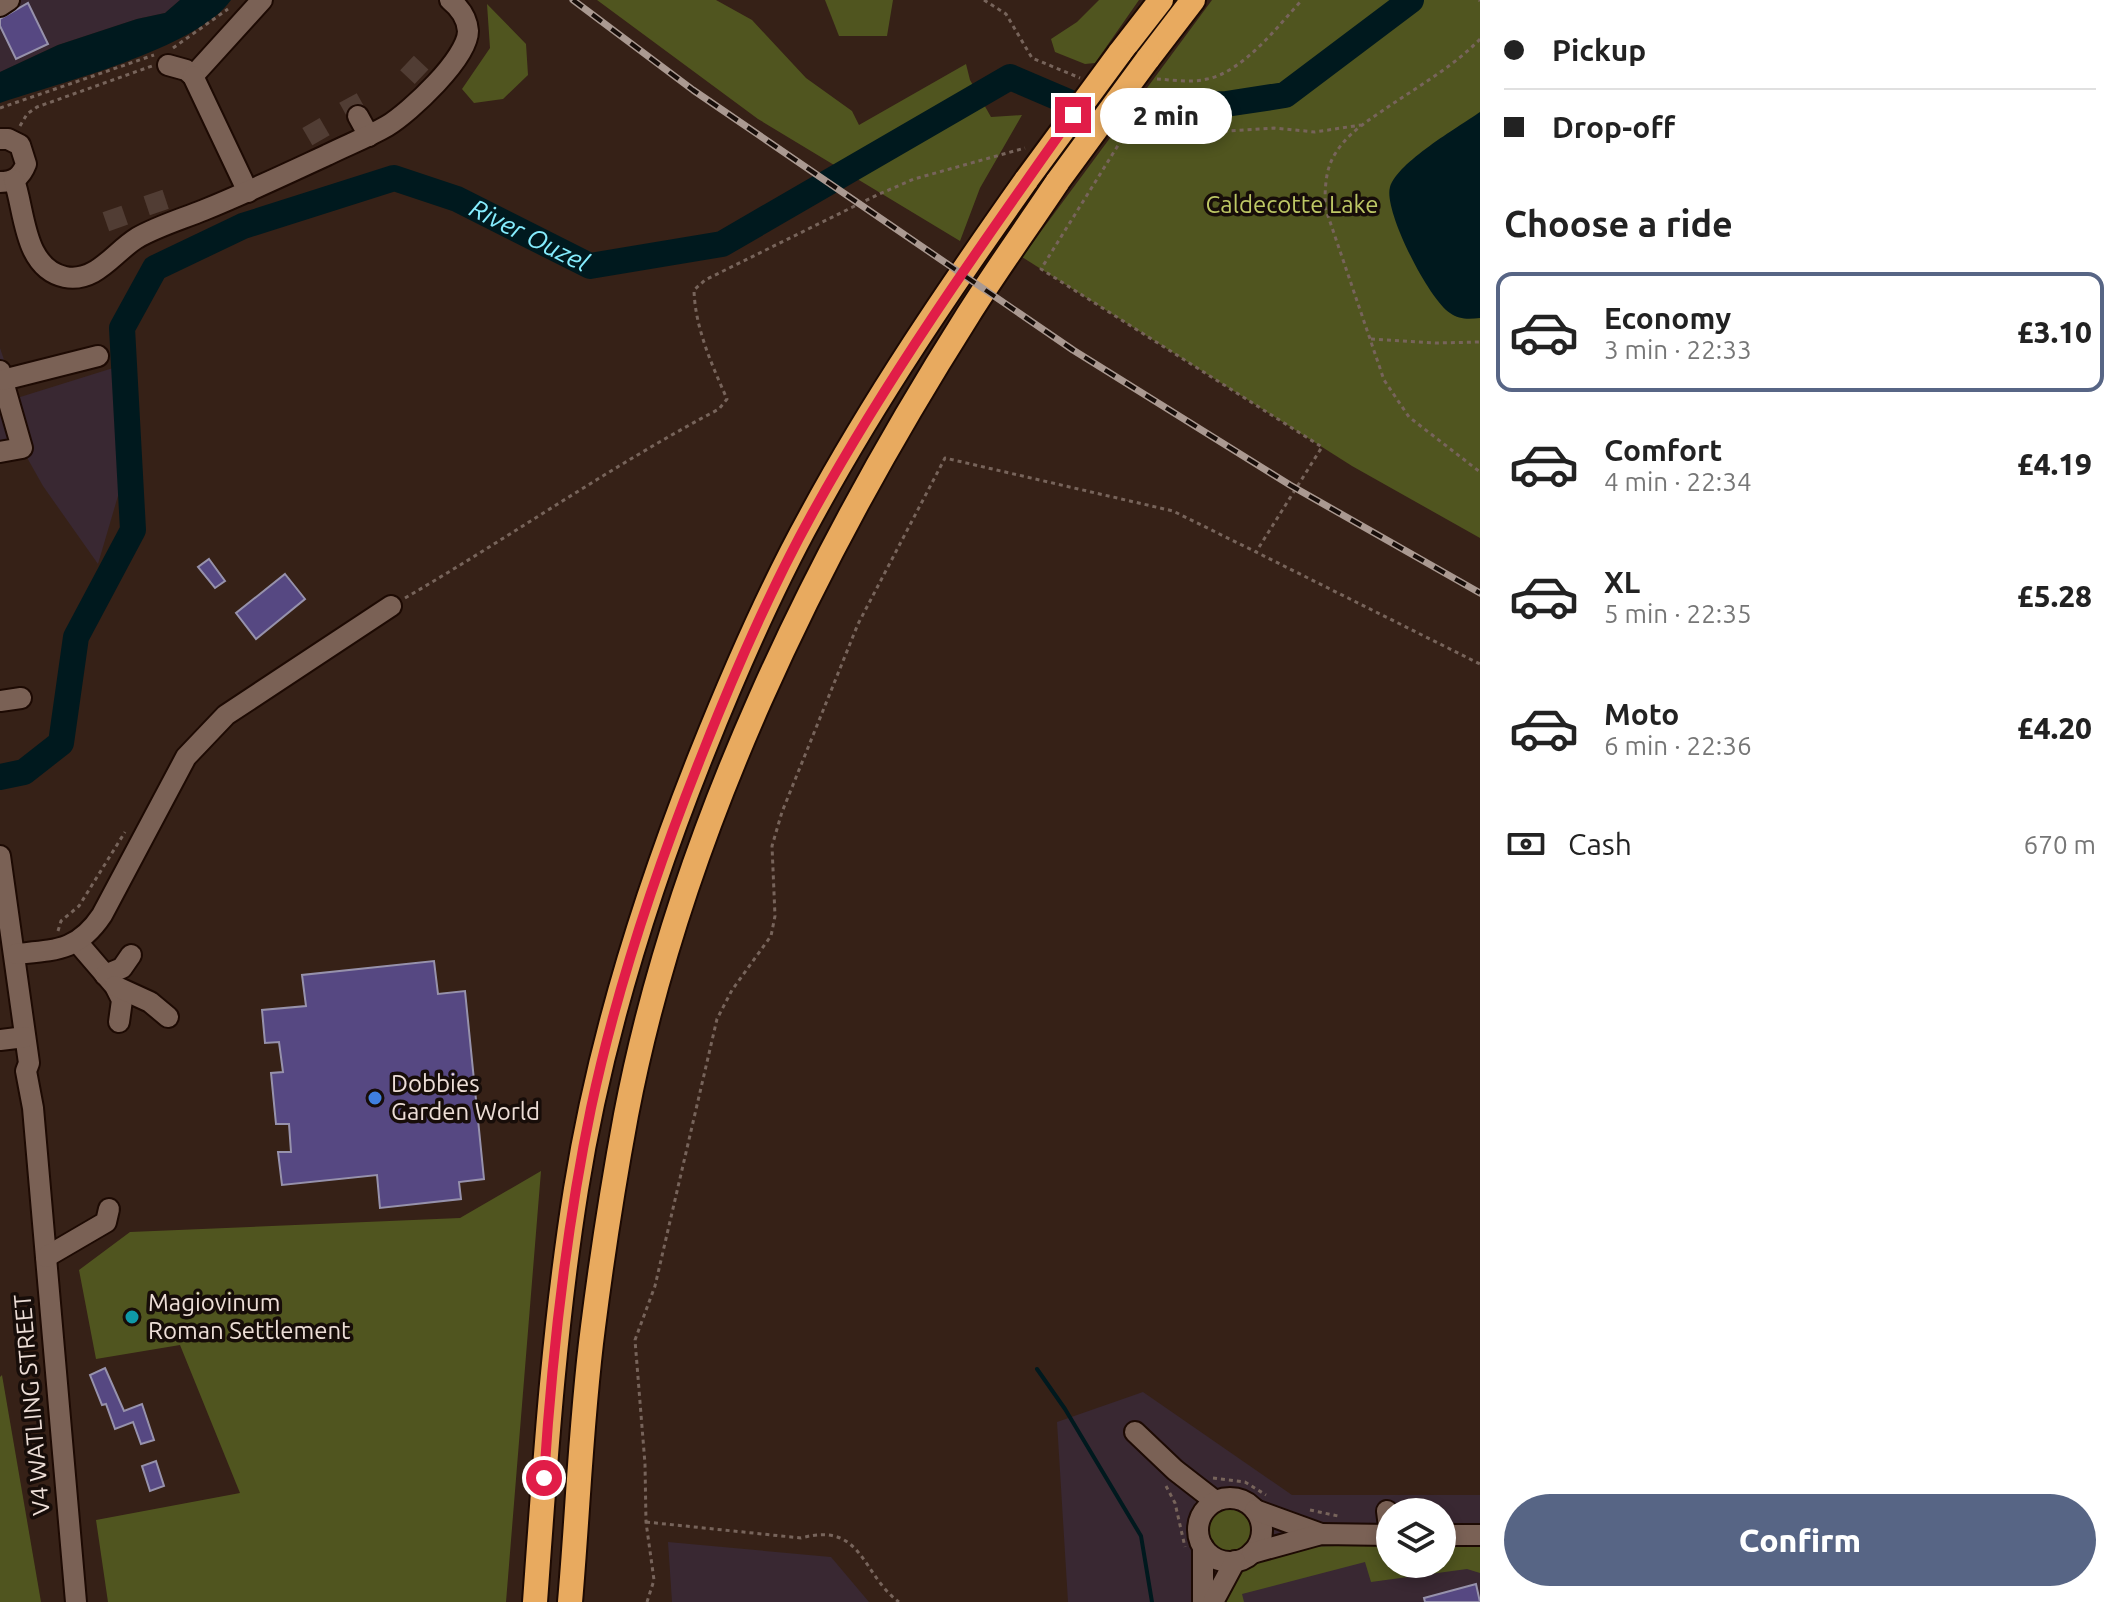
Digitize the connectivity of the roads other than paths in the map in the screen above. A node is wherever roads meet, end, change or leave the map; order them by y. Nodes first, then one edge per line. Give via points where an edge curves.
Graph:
1 (9, 0) edge
2 (262, 0) edge
3 (450, 0) edge
4 (1161, 0) edge
5 (1193, 0) edge
6 (0, 6) edge
7 (168, 65) road end
8 (193, 76) junction
9 (358, 116) tunnel mouth
10 (369, 136) junction
11 (7, 140) edge
12 (7, 181) edge
13 (248, 192) junction
14 (98, 356) dead end
15 (2, 375) edge
16 (0, 452) edge
17 (391, 606) road end
18 (21, 698) dead end
19 (0, 701) edge
20 (0, 856) edge
21 (78, 943) junction
22 (16, 954) junction
23 (131, 955) dead end
24 (110, 980) junction
25 (168, 1017) dead end
26 (119, 1022) dead end
27 (25, 1037) junction
28 (0, 1040) edge
29 (109, 1209) dead end
30 (46, 1257) junction
31 (1135, 1432) dead end
32 (1208, 1507) junction
33 (1255, 1510) junction
34 (1321, 1534) junction
35 (1376, 1535) edge
36 (1456, 1535) edge
37 (1480, 1535) edge
38 (1203, 1547) junction
39 (1244, 1557) junction
40 (76, 1602) edge
41 (535, 1602) edge
42 (570, 1602) edge
43 (1203, 1602) edge
44 (1213, 1602) edge

1 - 6 street
2 - 8 street
3 - 10 street via 462,11 468,30 464,50 428,82 407,111
4 - 41 highway, bridge via 1027,179 882,392 810,517 732,681 667,842 624,978 576,1188 550,1384
5 - 42 highway, bridge via 1058,181 968,315 849,518 753,714 701,848 660,977 627,1113 592,1329
7 - 8 street
8 - 13 street
9 - 10 street
10 - 13 street via 326,147
11 - 12 street via 24,151 26,164 20,176
12 - 13 street via 36,255 64,277 91,274 122,238
14 - 15 street
15 - 16 street via 22,448
17 - 21 street via 226,715 186,757 102,915
18 - 19 street
20 - 22 street, V4 WATLING STREET
21 - 22 street
21 - 24 street
22 - 27 street, V4 WATLING STREET
23 - 24 street
24 - 25 street
24 - 26 street via 122,1000
27 - 28 street
27 - 30 street, V4 WATLING STREET
29 - 30 street via 106,1222
30 - 40 street, V4 WATLING STREET
31 - 32 street
32 - 33 street via 1233,1498
32 - 38 street via 1198,1531
33 - 34 street
33 - 39 street via 1262,1527 1258,1545
34 - 35 street
34 - 39 street
36 - 37 street
38 - 39 street via 1214,1558
38 - 43 street
39 - 44 street

